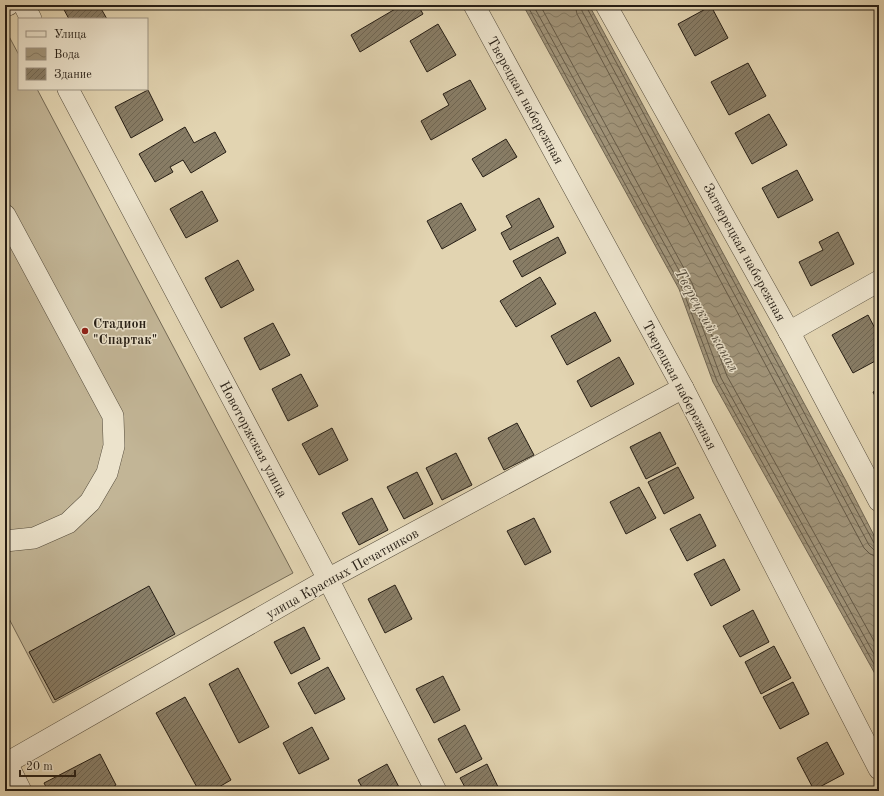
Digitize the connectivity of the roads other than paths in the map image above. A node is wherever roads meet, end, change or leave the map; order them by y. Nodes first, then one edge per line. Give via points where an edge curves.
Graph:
1 (24, 5) edge
2 (474, 5) edge
3 (606, 5) edge
4 (30, 18) edge
5 (69, 90) edge
6 (5, 216) edge
7 (879, 281) edge
8 (789, 332) junction
9 (683, 388) junction
10 (879, 500) edge
11 (5, 540) edge
12 (328, 579) junction
13 (6, 762) edge
14 (879, 769) edge
15 (21, 791) edge
16 (436, 791) edge

1 - 4 street
2 - 9 street, Тверецкая набережная
3 - 8 street, Затверецкая набережная
5 - 12 street, Новоторжская улица
6 - 11 street via 113,416 114,446 108,473 90,502 68,522 34,538
7 - 8 street
8 - 10 street, Затверецкая набережная
9 - 12 street, улица Красных Печатников
9 - 14 street, Тверецкая набережная
12 - 13 street, улица Красных Печатников
12 - 16 street, Новоторжская улица
13 - 15 street

